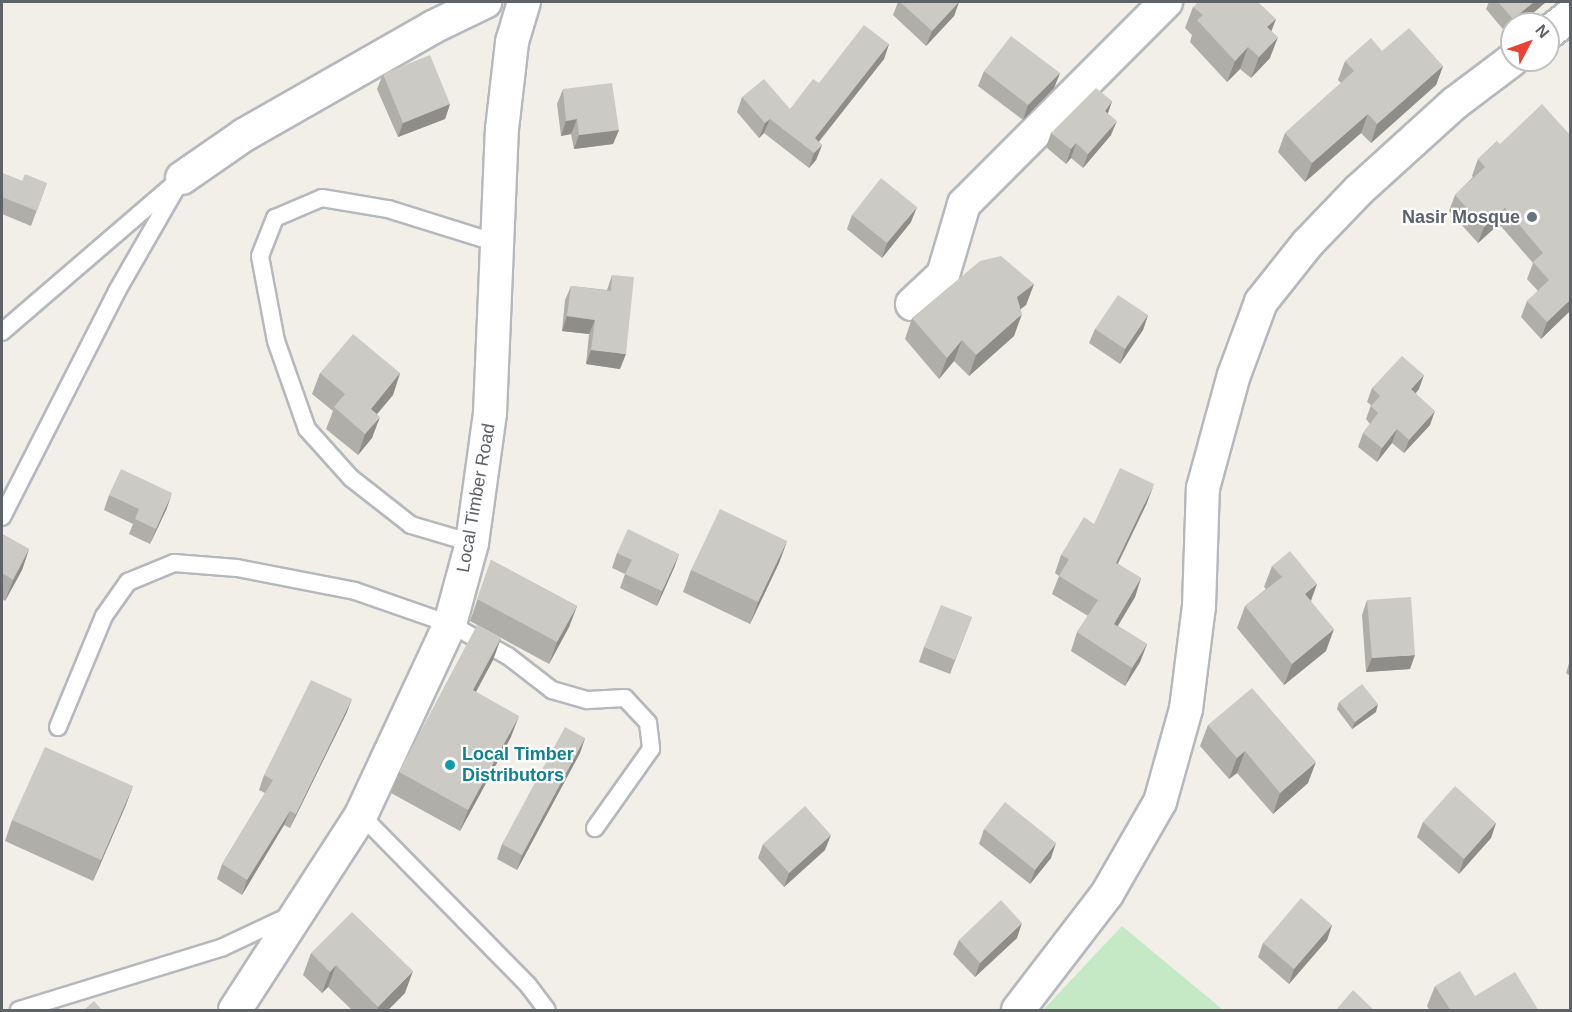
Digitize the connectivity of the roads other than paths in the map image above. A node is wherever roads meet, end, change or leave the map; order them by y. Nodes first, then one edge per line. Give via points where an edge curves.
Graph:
1 (485, 2) edge
2 (524, 2) edge
3 (1166, 2) edge
4 (1500, 69) edge
5 (182, 178) junction
6 (500, 244) junction
7 (912, 304) dead end
8 (2, 332) edge
9 (2, 517) edge
10 (472, 543) junction
11 (450, 624) junction
12 (58, 727) dead end
13 (361, 815) junction
14 (595, 828) dead end
15 (300, 911) junction
16 (19, 1011) edge
17 (235, 1011) edge
18 (547, 1011) edge
19 (1018, 1011) edge

1 - 5 street via 433,27 244,135
2 - 6 street, Local Timber Road via 512,42 502,129
3 - 7 street via 964,204 943,275
4 - 19 street via 1359,190 1308,243 1261,302 1234,375 1203,488 1199,606 1186,709 1160,802 1107,894
5 - 8 lane
5 - 9 lane via 117,291
6 - 10 street, Local Timber Road via 490,413
6 - 10 lane via 388,209 322,198 275,218 260,256 276,341 308,429 351,478 411,525
10 - 11 street, Local Timber Road
11 - 12 lane via 355,591 237,568 174,563 128,582 104,616
11 - 13 street, Local Timber Road
11 - 14 lane via 508,656 552,690 588,700 626,699 648,723 651,749
13 - 15 street, Local Timber Road
13 - 18 lane via 528,985
15 - 16 lane via 221,948
15 - 17 street, Local Timber Road

